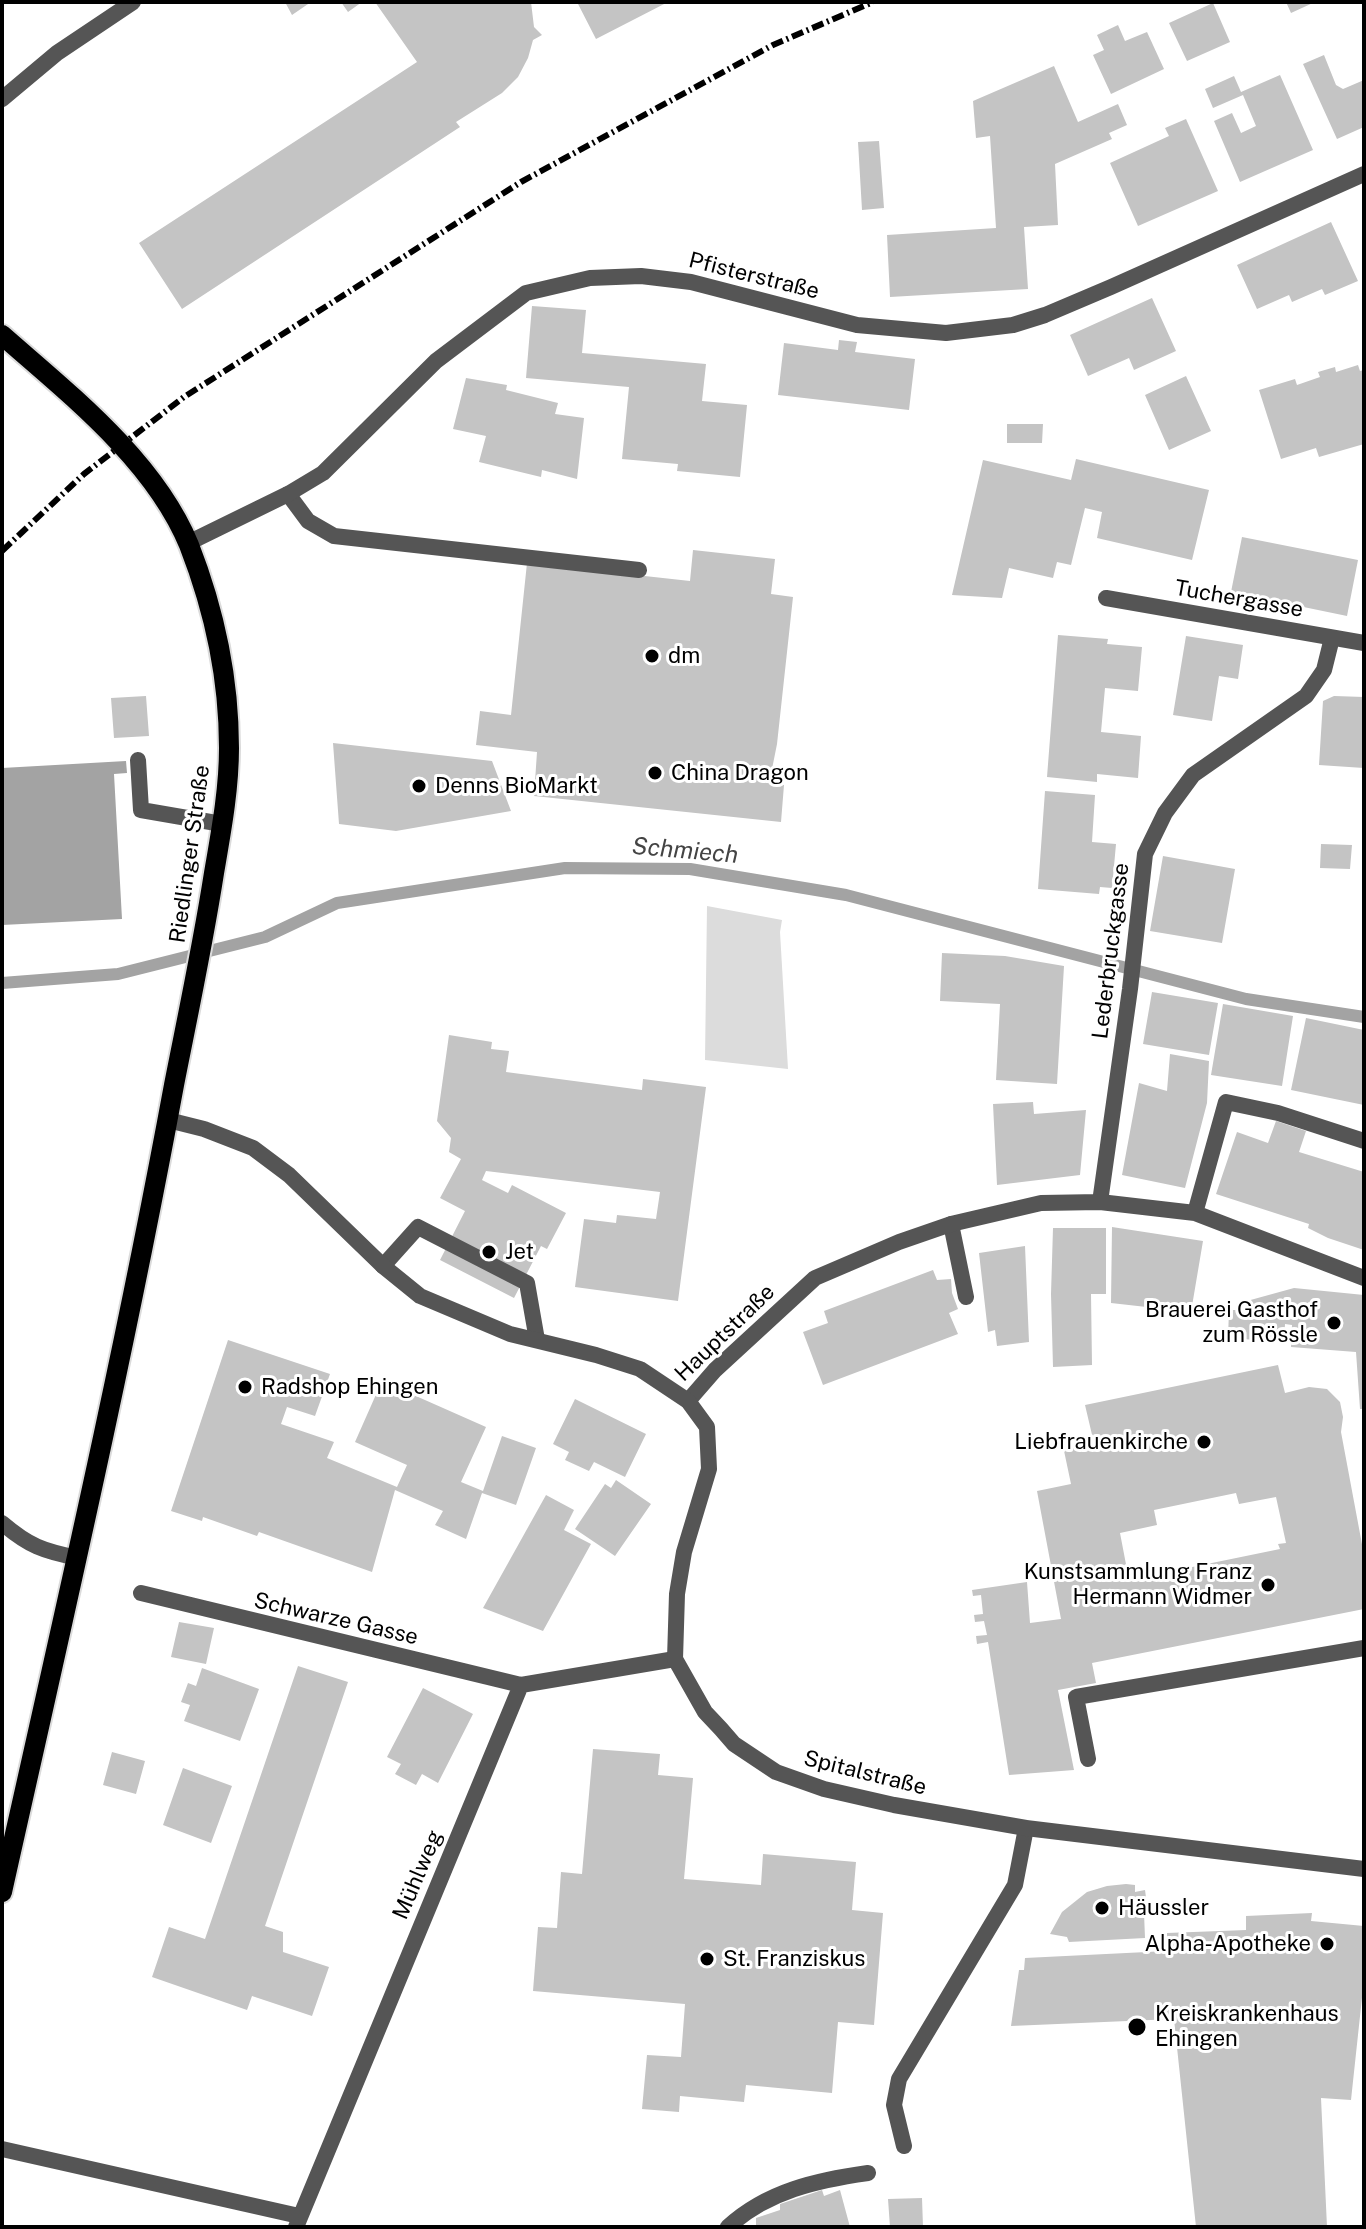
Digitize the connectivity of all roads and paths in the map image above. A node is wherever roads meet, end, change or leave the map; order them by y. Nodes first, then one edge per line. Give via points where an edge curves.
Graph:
1 (133, 2) edge
2 (3, 102) edge
3 (1364, 174) edge
4 (2, 335) edge
5 (288, 494) junction
6 (188, 543) junction
7 (639, 570) dead end
8 (1106, 598) dead end
9 (1332, 638) junction
10 (1364, 643) edge
11 (138, 760) dead end
12 (222, 824) junction
13 (168, 1120) junction
14 (1364, 1141) edge
15 (1100, 1202) junction
16 (1195, 1213) junction
17 (951, 1224) junction
18 (383, 1266) junction
19 (1364, 1278) edge
20 (966, 1297) dead end
21 (537, 1340) junction
22 (688, 1401) junction
23 (2, 1523) edge
24 (78, 1558) junction
25 (141, 1593) dead end
26 (1364, 1648) edge
27 (675, 1659) junction
28 (521, 1685) junction
29 (1088, 1759) dead end
30 (1026, 1828) junction
31 (1364, 1869) edge
32 (2, 1892) edge
33 (904, 2146) dead end
34 (2, 2149) edge
35 (868, 2173) dead end
36 (297, 2222) edge
37 (728, 2227) edge

1 - 2 street via 57,53
3 - 5 street, Pfisterstraße via 1098,293 1013,325 946,333 857,325 691,282 641,276 590,278 526,293 436,361 323,473
4 - 6 main road, Riedlinger Straße via 95,417 155,485
5 - 6 street, Pfisterstraße
5 - 7 street via 308,521 334,536
6 - 12 main road, Riedlinger Straße via 220,646 229,748
8 - 9 street, Tuchergasse
9 - 10 street, Tuchergasse
9 - 15 street, Lederbruckgasse via 1324,670 1306,696 1193,775 1165,813 1145,854
11 - 12 street via 141,810
12 - 13 main road, Riedlinger Straße
13 - 18 street, Hauptstraße via 253,1148 289,1175
13 - 24 main road, Riedlinger Straße
14 - 16 street via 1226,1102
15 - 16 street, Hauptstraße
15 - 17 street, Hauptstraße via 1041,1203
16 - 19 street, Hauptstraße
17 - 20 street
17 - 22 street, Hauptstraße via 815,1278
18 - 21 street, Hauptstraße via 420,1296
18 - 21 street via 418,1227 527,1283
21 - 22 street, Hauptstraße via 640,1369
22 - 27 street via 707,1427 709,1469 684,1552
23 - 24 street via 42,1551
24 - 32 main road, Riedlinger Straße
25 - 28 street, Schwarze Gasse
26 - 29 street via 1076,1697
27 - 28 street
27 - 30 street, Spitalstraße via 705,1712 734,1744 776,1772 894,1805
28 - 36 street, Mühlweg
30 - 31 street, Spitalstraße
30 - 33 street via 1015,1885 899,2079 894,2105
34 - 36 street
35 - 37 street via 826,2179 770,2198

